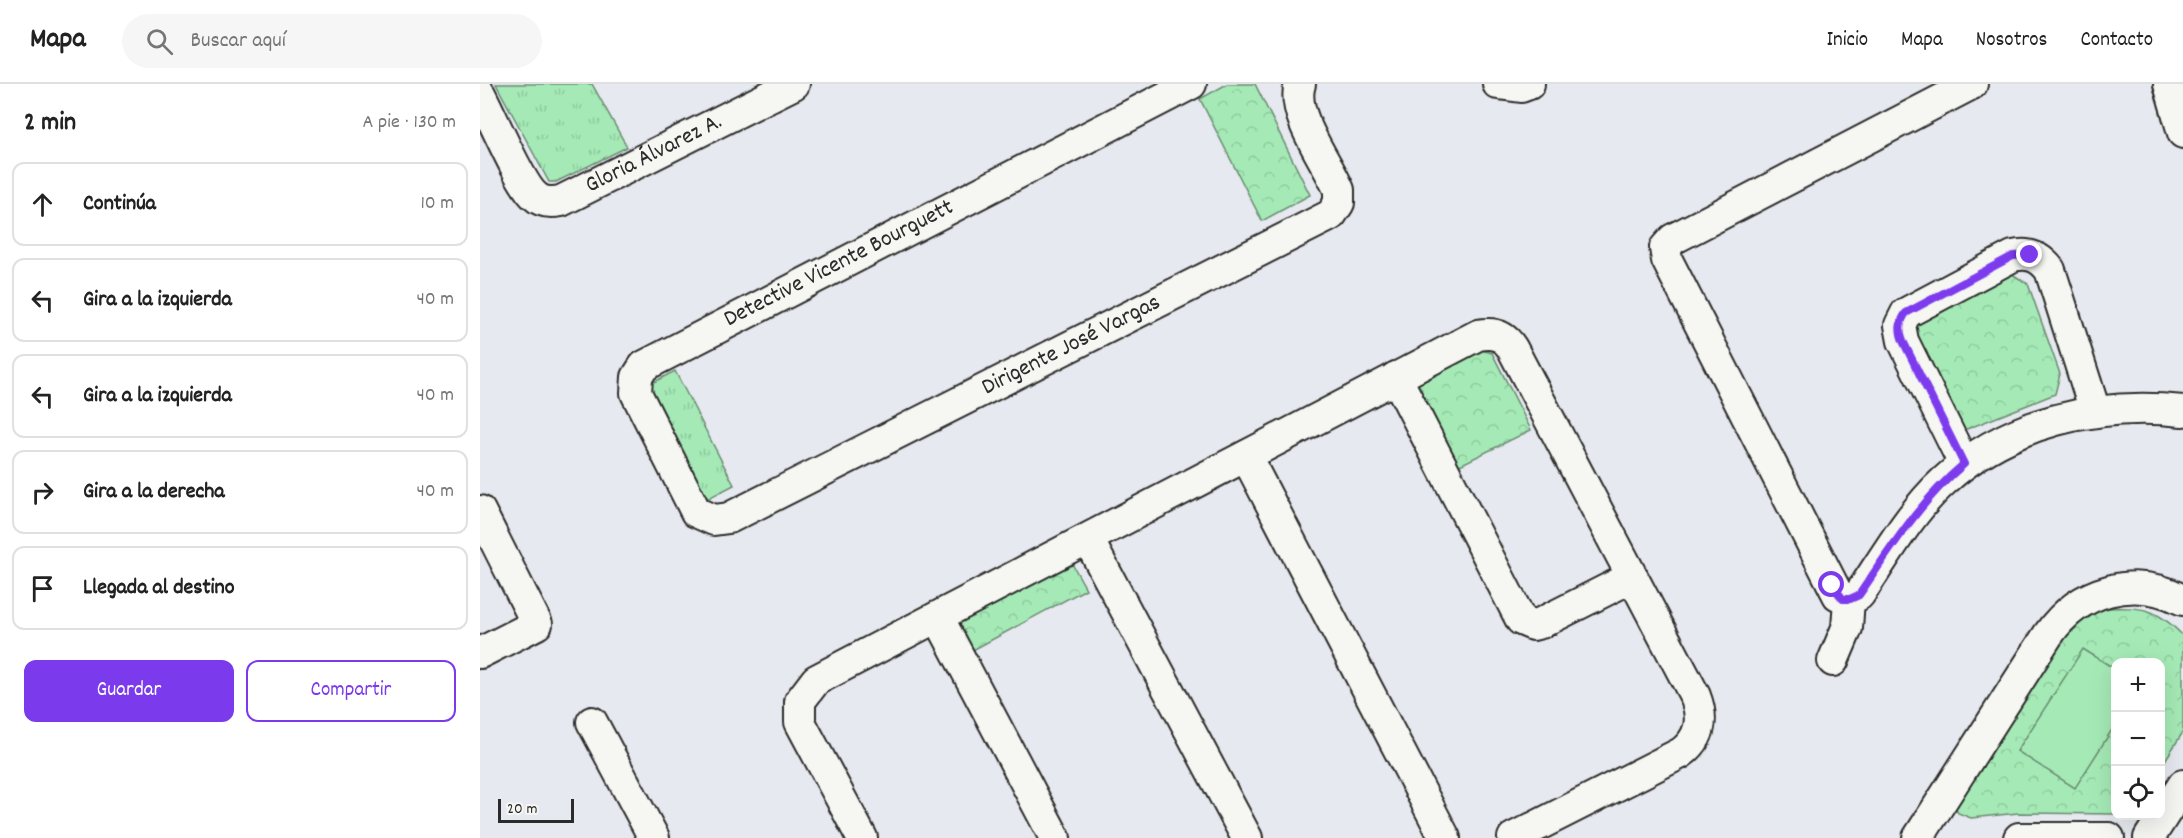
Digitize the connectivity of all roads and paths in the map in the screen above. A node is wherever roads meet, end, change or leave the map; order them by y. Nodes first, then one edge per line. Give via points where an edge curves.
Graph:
1 (794, 84) edge
2 (1191, 84) edge
3 (1498, 84) edge
4 (1529, 84) edge
5 (1972, 84) edge
6 (2169, 84) edge
7 (1296, 92) edge
8 (480, 94) edge
9 (2183, 133) edge
10 (1396, 377) junction
11 (2095, 411) junction
12 (2183, 411) edge
13 (1246, 456) junction
14 (1964, 464) junction
15 (480, 511) edge
16 (708, 518) joint
17 (1088, 539) junction
18 (1632, 577) junction
19 (1850, 599) junction
20 (2183, 600) edge
21 (938, 617) junction
22 (480, 653) edge
23 (1833, 661) dead end
24 (592, 723) dead end
25 (2183, 785) edge
26 (654, 838) edge
27 (862, 838) edge
28 (1055, 838) edge
29 (1246, 838) edge
30 (1445, 838) edge
31 (1513, 838) edge
32 (1918, 838) edge
33 (2019, 838) edge
34 (2109, 838) edge
35 (2149, 838) edge

1 - 8 street, Gloria Álvarez A. via 561,201 543,201 529,189
2 - 16 street, Detective Vicente Bourguett via 644,366 635,384 640,402 692,506
3 - 4 street
5 - 19 street via 1673,239 1665,248 1667,260 1832,585 1838,595
6 - 9 street
7 - 16 street, Dirigente José Vargas via 1340,190 1339,203 1331,215 729,518
10 - 13 street
10 - 18 street via 1478,335 1498,335 1508,341
10 - 18 street via 1521,620 1533,625 1540,623
11 - 12 street
11 - 14 street via 2031,427
11 - 14 street via 2050,270 2038,258 2013,256 1906,313 1900,326 1903,341
13 - 17 street
13 - 30 street
14 - 19 street via 1928,498 1859,595
15 - 22 street via 537,624
17 - 21 street
17 - 29 street
18 - 31 street via 1700,710 1695,740 1681,753
19 - 23 street via 1847,628
20 - 32 street via 2156,589 2121,588 2090,597 2065,614
21 - 27 street via 816,680 800,701 798,712 803,731
21 - 28 street
24 - 26 street
25 - 35 street
33 - 34 street

